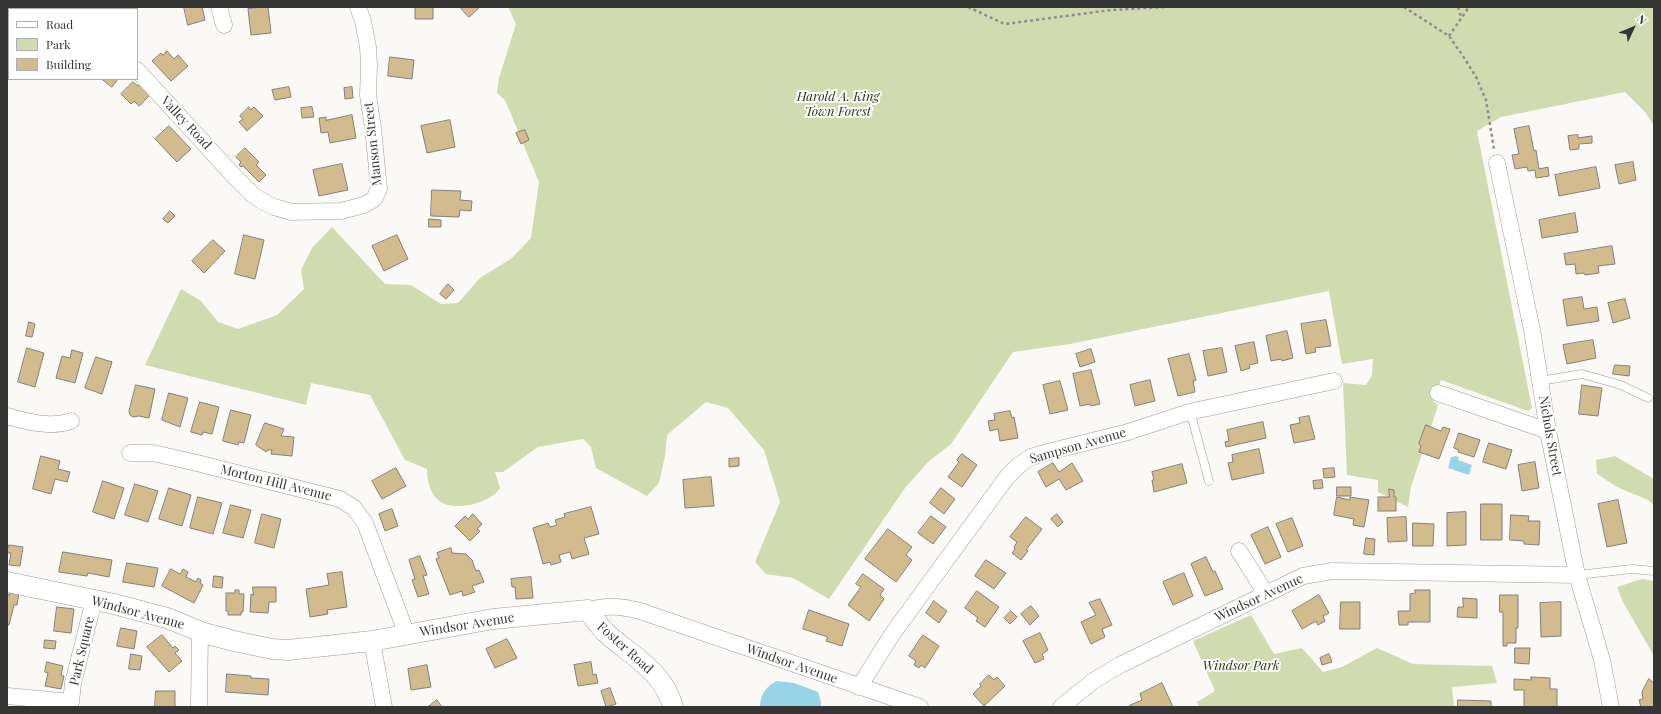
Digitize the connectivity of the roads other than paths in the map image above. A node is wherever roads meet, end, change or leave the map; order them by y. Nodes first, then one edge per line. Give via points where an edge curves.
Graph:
1 (219, 7) edge
2 (360, 8) edge
3 (224, 25) dead end
4 (138, 71) edge
5 (1497, 163) road end
6 (234, 176) joint
7 (1334, 381) dead end
8 (1540, 381) junction
9 (1438, 393) dead end
10 (1648, 398) dead end
11 (1190, 411) junction
12 (7, 416) edge
13 (71, 421) dead end
14 (1548, 431) junction
15 (130, 453) dead end
16 (1209, 481) dead end
17 (1239, 552) dead end
18 (1654, 571) edge
19 (1577, 575) junction
20 (7, 582) edge
21 (1266, 594) junction
22 (94, 600) junction
23 (588, 610) junction
24 (200, 631) junction
25 (407, 635) junction
26 (372, 641) junction
27 (859, 686) junction
28 (7, 696) edge
29 (199, 707) edge
30 (384, 707) edge
31 (673, 707) edge
32 (920, 707) edge
33 (1061, 707) edge
34 (1611, 707) edge

1 - 3 street
2 - 6 street, Manson Street via 368,47 368,94 379,189 374,199 364,205 341,211 292,212 274,208 262,201
4 - 6 street, Valley Road
5 - 8 street, Nichols Street via 1532,330
7 - 11 street, Sampson Avenue
8 - 10 lane via 1582,374 1621,385
8 - 14 street, Nichols Street
9 - 14 street
11 - 16 lane
11 - 27 street, Sampson Avenue via 1128,432 1037,455 1019,465 1007,477 893,633
12 - 13 street via 37,423 61,424
14 - 19 street, Nichols Street
15 - 25 street, Morton Hill Avenue via 153,453 198,463 345,502 354,508 365,523
17 - 21 street
18 - 19 lane via 1632,569
19 - 21 street, Windsor Avenue via 1332,571 1303,576
19 - 34 street, Nichols Street via 1602,660
20 - 22 street, Windsor Avenue
21 - 33 street, Windsor Avenue via 1120,665 1092,681
22 - 24 street, Windsor Avenue via 167,618
22 - 28 street, Park Square via 73,683 71,702
23 - 25 street, Windsor Avenue via 493,619
23 - 27 street, Windsor Avenue via 604,606 640,611
23 - 31 street, Foster Road via 606,633 637,657 657,677
24 - 26 street, Windsor Avenue via 234,641 288,650
24 - 29 street
25 - 26 street, Windsor Avenue
26 - 30 street
27 - 32 street, Windsor Avenue

